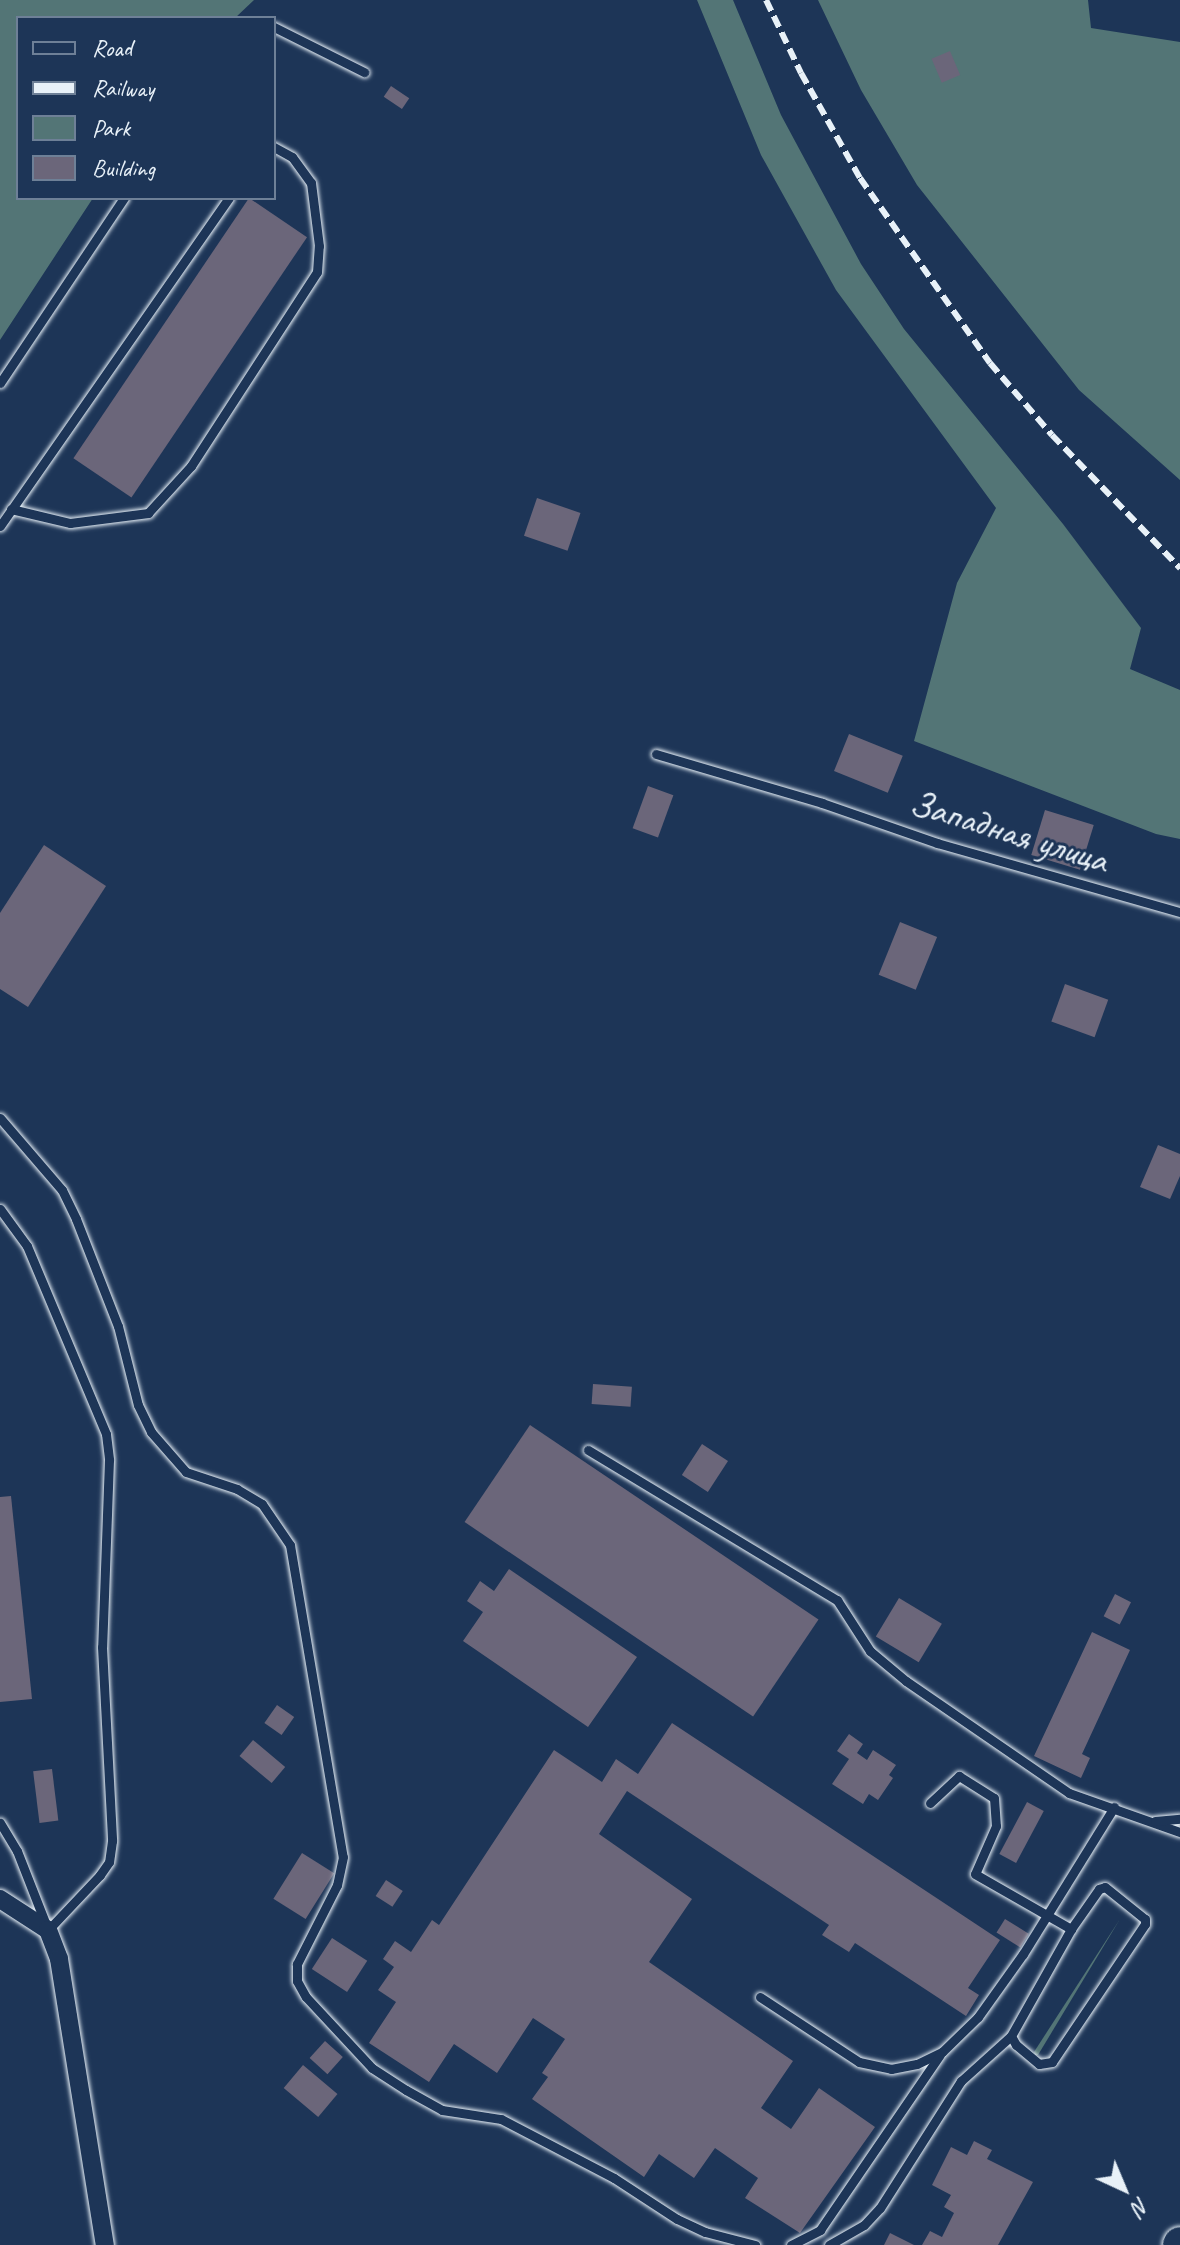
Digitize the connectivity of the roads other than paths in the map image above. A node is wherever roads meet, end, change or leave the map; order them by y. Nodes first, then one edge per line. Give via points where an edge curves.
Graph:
1 (276, 28) edge
2 (364, 72) dead end
3 (276, 148) edge
4 (123, 200) edge
5 (228, 200) edge
6 (0, 383) edge
7 (11, 509) junction
8 (0, 526) edge
9 (656, 754) dead end
10 (1180, 912) edge
11 (0, 1118) edge
12 (0, 1209) edge
13 (588, 1450) dead end
14 (930, 1803) dead end
15 (1114, 1807) junction
16 (1180, 1819) edge
17 (1152, 1822) junction
18 (0, 1823) edge
19 (1180, 1832) edge
20 (0, 1899) edge
21 (1047, 1915) junction
22 (1071, 1929) junction
23 (48, 1930) junction
24 (760, 1997) dead end
25 (1011, 2036) junction
26 (942, 2052) junction
27 (105, 2245) edge
28 (755, 2245) edge
29 (791, 2245) edge
30 (829, 2245) edge

1 - 2 lane
3 - 7 lane via 292,157 311,183 317,272 191,466 148,513 70,523
4 - 6 lane
5 - 7 lane
7 - 8 lane
9 - 10 lane, Западная улица via 937,843
11 - 28 lane via 62,1190 76,1219 118,1326 138,1405 151,1432 186,1472 237,1489 262,1504 290,1545 343,1857 337,1885 297,1964 297,1981 306,1997 372,2068 442,2110 501,2119 614,2178 677,2219
12 - 23 lane via 27,1246 106,1434 109,1460 102,1647 112,1841 109,1862 100,1875
13 - 15 lane via 837,1600 870,1651 906,1681 1069,1793
14 - 21 lane via 959,1776 994,1798 996,1826 975,1874
15 - 17 lane
15 - 21 lane
16 - 17 lane
17 - 19 lane
18 - 23 lane via 17,1851
20 - 23 street
21 - 22 lane
21 - 26 lane via 978,2017
22 - 25 lane
22 - 25 lane via 1105,1887 1145,1919 1052,2062 1039,2064
23 - 27 street via 59,1959
24 - 26 lane via 859,2062 891,2069
25 - 30 lane via 961,2081 880,2208 864,2225
26 - 29 lane via 820,2230

